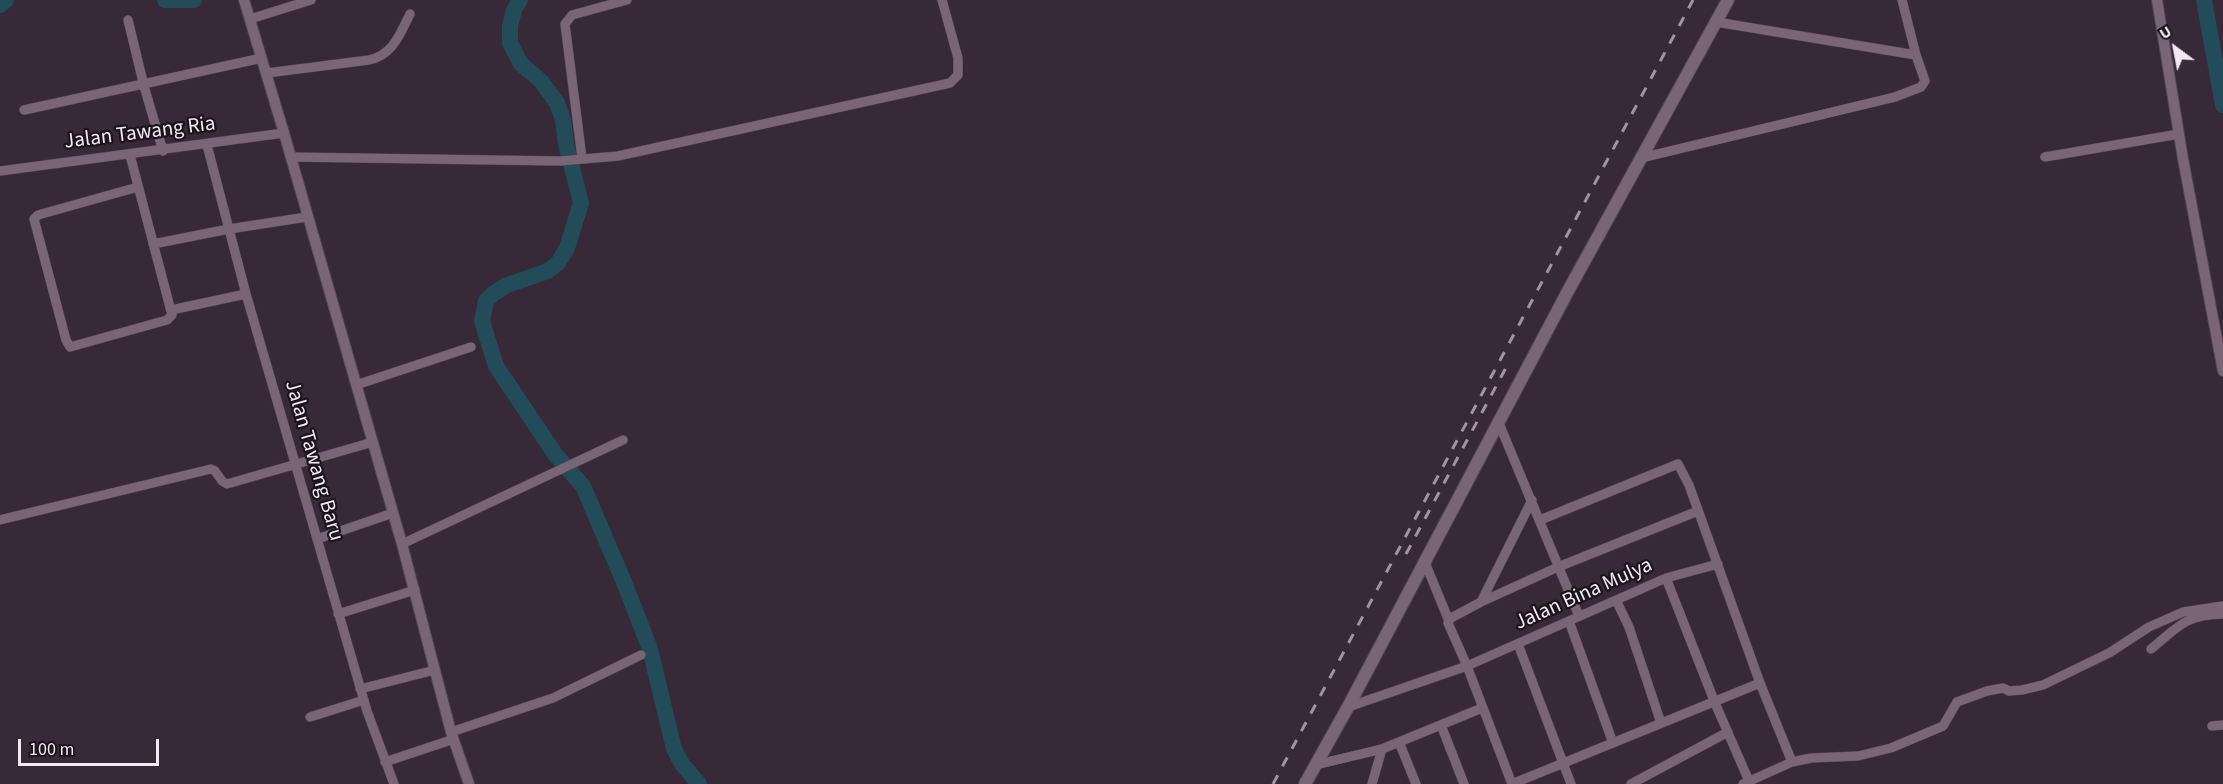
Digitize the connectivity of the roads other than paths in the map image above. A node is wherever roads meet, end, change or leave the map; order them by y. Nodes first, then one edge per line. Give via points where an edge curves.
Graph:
1 (244, 0) edge
2 (311, 0) edge
3 (627, 0) edge
4 (942, 0) edge
5 (1728, 0) edge
6 (1902, 0) edge
7 (2157, 0) edge
8 (410, 14) dead end
9 (250, 19) junction
10 (128, 20) dead end
11 (1716, 22) junction
12 (1916, 55) junction
13 (262, 58) junction
14 (267, 74) junction
15 (144, 86) junction
16 (24, 110) dead end
17 (284, 133) junction
18 (2179, 134) junction
19 (207, 145) junction
20 (163, 151) junction
21 (130, 155) junction
22 (291, 157) junction
23 (2045, 157) dead end
24 (580, 158) junction
25 (1641, 158) junction
26 (0, 171) edge
27 (138, 187) junction
28 (307, 217) junction
29 (229, 229) junction
30 (153, 244) junction
31 (246, 294) junction
32 (171, 310) junction
33 (471, 347) dead end
34 (2223, 371) edge
35 (356, 385) junction
36 (1498, 421) junction
37 (623, 440) dead end
38 (373, 442) junction
39 (295, 465) junction
40 (1532, 500) junction
41 (1698, 512) junction
42 (393, 513) junction
43 (0, 520) edge
44 (1540, 520) junction
45 (317, 539) junction
46 (402, 544) junction
47 (1424, 560) junction
48 (1718, 564) junction
49 (1558, 567) junction
50 (1666, 578) junction
51 (414, 590) junction
52 (1616, 600) junction
53 (1481, 602) junction
54 (2223, 606) edge
55 (338, 614) junction
56 (2223, 614) edge
57 (1579, 616) junction
58 (1449, 621) junction
59 (1569, 621) junction
60 (1518, 644) junction
61 (2151, 649) dead end
62 (641, 655) dead end
63 (1467, 666) junction
64 (435, 670) junction
65 (1760, 683) junction
66 (360, 689) junction
67 (364, 700) junction
68 (1715, 703) junction
69 (1348, 707) junction
70 (1482, 708) junction
71 (310, 717) dead end
72 (1661, 723) junction
73 (1441, 725) junction
74 (2223, 725) edge
75 (2212, 726) dead end
76 (1728, 732) junction
77 (453, 735) junction
78 (1399, 742) junction
79 (1613, 743) junction
80 (1382, 749) junction
81 (385, 762) junction
82 (1792, 762) junction
83 (1563, 764) junction
84 (1315, 765) junction
85 (1746, 782) edge
86 (393, 784) edge
87 (469, 784) edge
88 (1305, 784) edge
89 (1372, 784) edge
90 (1416, 784) edge
91 (1464, 784) edge
92 (1512, 784) edge
93 (1571, 784) edge
94 (1631, 784) edge

1 - 9 street
2 - 9 street
3 - 24 street via 572,15 565,24
4 - 24 street via 958,58 958,75 950,83 618,156
5 - 11 main road
6 - 12 street
7 - 18 street
8 - 14 street via 384,55
9 - 13 street
10 - 15 street
11 - 12 street
11 - 25 main road
12 - 25 street via 1925,81 1921,87 1894,97
13 - 14 street
13 - 15 street
14 - 17 street
15 - 16 street
15 - 20 street
17 - 19 street, Jalan Tawang Ria
17 - 22 street
18 - 23 street
18 - 34 street
19 - 20 street, Jalan Tawang Ria
19 - 29 street, Jalan Tawang Baru
20 - 21 street, Jalan Tawang Ria
21 - 26 street, Jalan Tawang Ria
21 - 27 street
22 - 24 street via 560,161
22 - 28 street
25 - 36 main road
27 - 30 street
27 - 32 street via 36,216 40,247 70,347 167,320
28 - 29 street
28 - 35 street
29 - 30 street
29 - 31 street, Jalan Tawang Baru
30 - 32 street
31 - 32 street
31 - 39 street, Jalan Tawang Baru
33 - 35 street
35 - 38 street
36 - 40 street
36 - 47 main road
37 - 46 street
38 - 39 street
38 - 42 street
39 - 43 street via 227,484 211,469
39 - 45 street, Jalan Tawang Baru
40 - 44 street
40 - 53 street
41 - 44 street via 1678,464
41 - 48 street
41 - 49 street
42 - 45 street
42 - 46 street
44 - 49 street
45 - 55 street, Jalan Tawang Baru
46 - 51 street
47 - 58 street
47 - 69 main road
48 - 50 street, Jalan Bina Mulya
48 - 65 street
49 - 53 street
49 - 57 street
50 - 52 street, Jalan Bina Mulya
50 - 68 street
51 - 55 street
51 - 64 street
52 - 57 street, Jalan Bina Mulya
52 - 72 street
53 - 58 street
54 - 82 street via 2183,612 2043,685 2022,690 1987,690 1957,702 1943,726 1891,748 1858,756
55 - 66 street, Jalan Tawang Baru
56 - 61 street via 2188,619
57 - 59 street, Jalan Bina Mulya
58 - 63 street
59 - 60 street, Jalan Bina Mulya
59 - 79 street
60 - 63 street, Jalan Bina Mulya
60 - 83 street
62 - 77 street via 553,698
63 - 69 street, Jalan Bina Mulya
63 - 70 street
64 - 66 street
64 - 77 street
65 - 68 street
65 - 82 street
66 - 67 street, Jalan Tawang Baru
67 - 71 street
67 - 81 street, Jalan Tawang Baru
68 - 72 street
68 - 76 street
69 - 84 main road
70 - 73 street
70 - 92 street
72 - 79 street
73 - 78 street
73 - 91 street
74 - 75 street
76 - 85 street
76 - 94 street
77 - 81 street
77 - 87 street
78 - 80 street
78 - 90 street
79 - 83 street
80 - 84 street
80 - 89 street
81 - 86 street, Jalan Tawang Baru
82 - 85 street
83 - 92 street
83 - 93 street
84 - 88 main road

